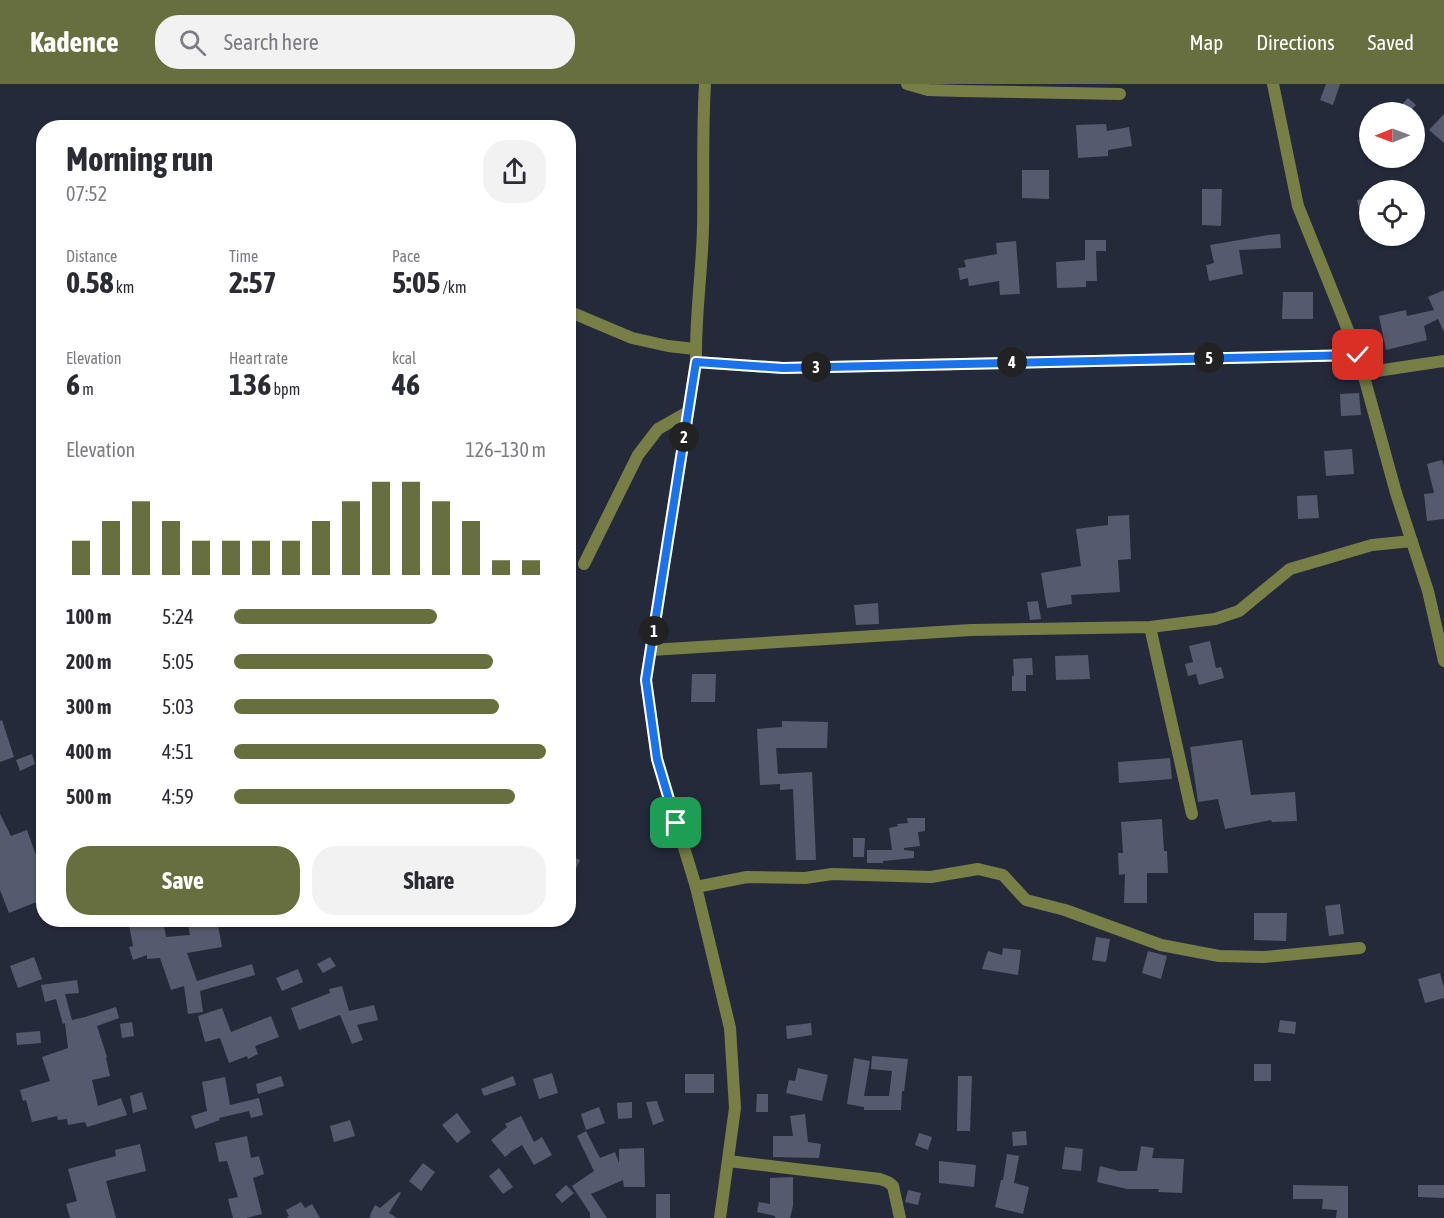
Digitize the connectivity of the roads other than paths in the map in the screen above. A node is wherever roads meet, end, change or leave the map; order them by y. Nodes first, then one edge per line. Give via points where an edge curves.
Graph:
1 (705, 84) edge
2 (907, 84) edge
3 (1273, 84) edge
4 (1120, 94) dead end
5 (576, 314) edge
6 (695, 355) junction
7 (1358, 355) junction
8 (1444, 361) edge
9 (1363, 373) junction
10 (688, 412) junction
11 (1412, 541) junction
12 (584, 564) dead end
13 (1150, 627) junction
14 (651, 650) junction
15 (1444, 661) edge
16 (1192, 814) dead end
17 (696, 887) junction
18 (1360, 948) dead end
19 (728, 1161) junction
20 (720, 1218) edge
21 (900, 1218) edge

1 - 6 street via 703,229
2 - 4 street via 960,92
3 - 7 street via 1298,206
5 - 6 street via 632,338
6 - 7 street via 783,368
6 - 10 street
7 - 9 street
8 - 9 street
9 - 11 street
10 - 12 street via 658,429 638,455
10 - 14 street
11 - 13 street via 1372,545 1290,568 1239,611 1215,619
11 - 15 street
13 - 14 street via 971,630
13 - 16 street
14 - 17 street via 646,680 657,759
17 - 18 street via 747,877 931,877 978,869 1003,875 1026,900 1161,945 1219,956 1264,957
17 - 19 street via 730,1028 735,1108
19 - 20 street
19 - 21 street via 880,1179 893,1186

